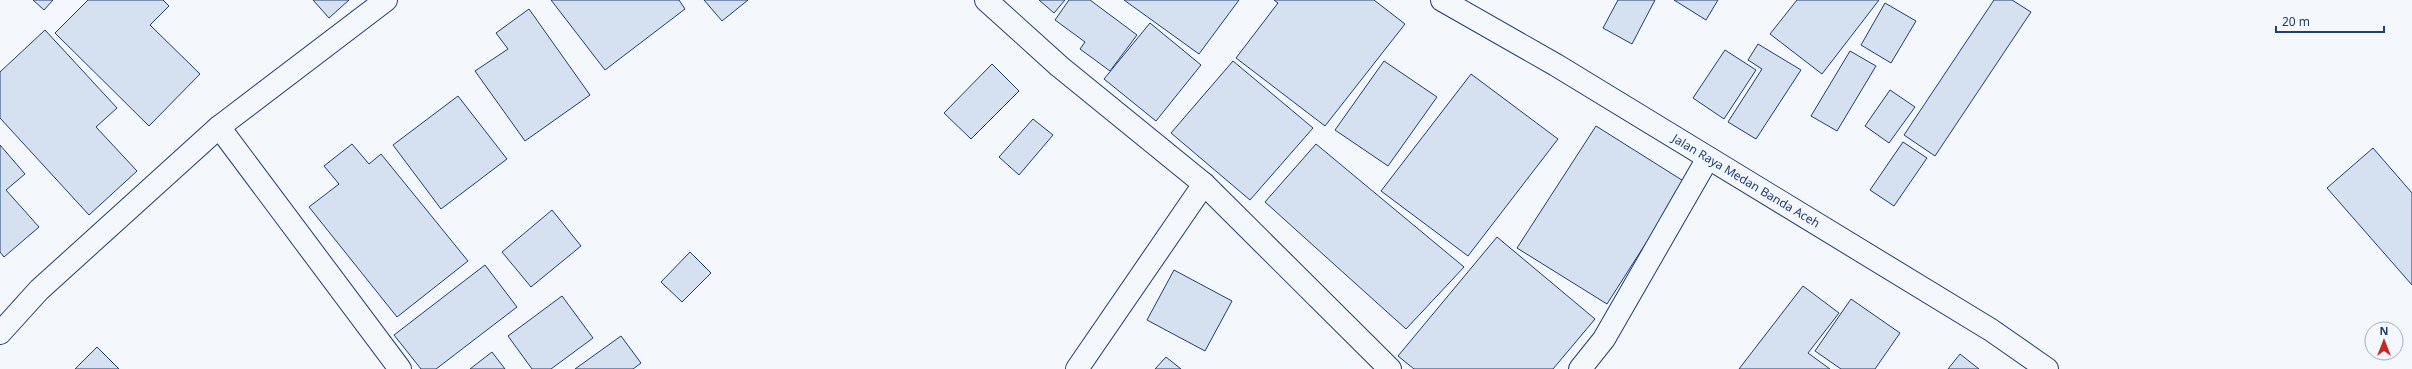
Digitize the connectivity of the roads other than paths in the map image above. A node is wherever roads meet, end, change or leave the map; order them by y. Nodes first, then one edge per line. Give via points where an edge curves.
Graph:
1 (386, 0) edge
2 (986, 0) edge
3 (1442, 0) edge
4 (219, 127) junction
5 (1708, 158) junction
6 (1204, 184) junction
7 (0, 333) edge
8 (400, 369) edge
9 (1077, 369) edge
10 (1390, 369) edge
11 (1580, 369) edge
12 (2047, 369) edge

1 - 4 main road
2 - 6 main road via 1059,66
3 - 5 main road, Jalan Raya Medan Banda Aceh
4 - 7 main road via 38,290
4 - 8 main road
5 - 11 main road via 1604,340
5 - 12 main road, Jalan Raya Medan Banda Aceh via 1991,330
6 - 9 main road
6 - 10 main road

